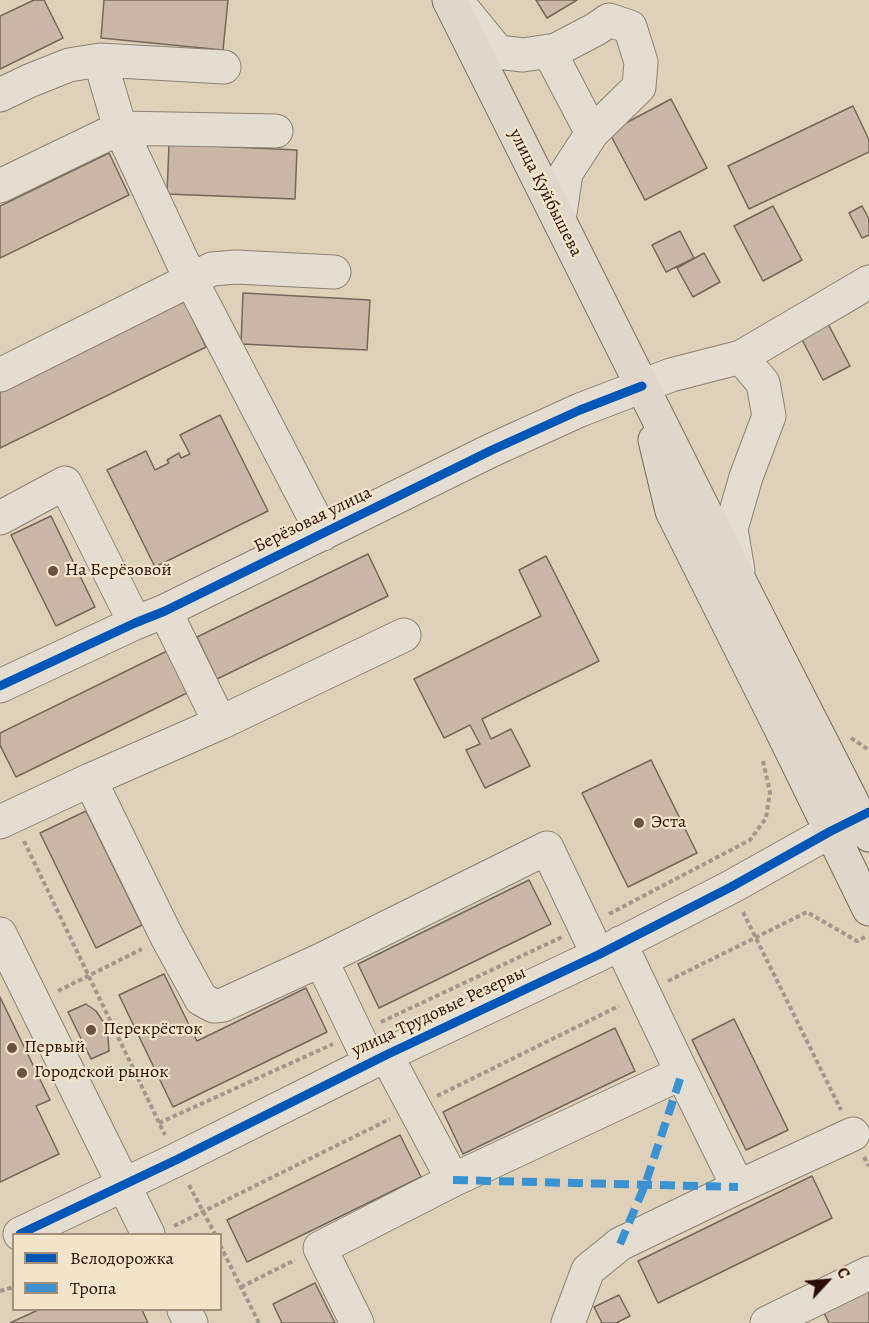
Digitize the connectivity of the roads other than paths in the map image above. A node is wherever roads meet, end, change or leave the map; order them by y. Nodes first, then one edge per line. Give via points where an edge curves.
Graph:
1 (449, 0) edge
2 (456, 0) edge
3 (549, 51) junction
4 (100, 60) junction
5 (224, 67) dead end
6 (0, 95) edge
7 (120, 128) junction
8 (276, 131) dead end
9 (591, 134) junction
10 (0, 186) edge
11 (559, 220) junction
12 (334, 272) dead end
13 (191, 280) junction
14 (869, 282) edge
15 (741, 357) junction
16 (0, 375) edge
17 (642, 386) junction
18 (0, 518) edge
19 (323, 534) junction
20 (740, 582) junction
21 (165, 611) junction
22 (135, 623) junction
23 (404, 634) dead end
24 (0, 686) edge
25 (220, 723) junction
26 (90, 780) junction
27 (6, 819) edge
28 (857, 824) edge
29 (869, 909) edge
30 (0, 934) edge
31 (601, 941) junction
32 (321, 960) junction
33 (371, 1050) junction
34 (682, 1073) junction
35 (853, 1134) road end
36 (453, 1180) junction
37 (124, 1185) junction
38 (738, 1187) junction
39 (157, 1232) edge
40 (22, 1233) edge
41 (869, 1273) edge
42 (357, 1323) edge
43 (568, 1323) edge
44 (768, 1323) edge

1 - 11 main road, улица Куйбышева
2 - 3 street via 498,52 523,55
3 - 9 street
3 - 9 street via 609,20 630,27 641,62 639,87
4 - 5 street
4 - 6 street via 69,65
4 - 7 street
7 - 8 street
7 - 10 street
7 - 13 street
9 - 11 street via 566,173
11 - 17 main road, улица Куйбышева
12 - 13 street via 236,267 212,269
13 - 16 street
13 - 19 street
14 - 15 street, Берёзовая улица
15 - 17 street, Берёзовая улица
15 - 20 street via 763,383 768,417 731,529
17 - 19 street, Берёзовая улица via 492,450
17 - 20 main road
17 - 28 main road via 672,511
18 - 22 street via 65,483
19 - 21 street, Берёзовая улица
20 - 28 main road
21 - 22 street, Берёзовая улица
21 - 25 street
22 - 24 street, Берёзовая улица
23 - 25 street
25 - 26 street
26 - 27 street
26 - 32 street via 201,999 213,1006 223,1005
28 - 29 main road
28 - 31 street, улица Трудовые Резервы via 731,887
30 - 37 street
31 - 32 street via 547,848
31 - 33 street, улица Трудовые Резервы
31 - 34 street via 644,993
32 - 33 street
33 - 36 street via 414,1107
33 - 37 street, улица Трудовые Резервы via 176,1160
34 - 36 street
34 - 38 street
35 - 38 street
36 - 42 street via 320,1248
37 - 39 street
37 - 40 street, улица Трудовые Резервы
38 - 43 street via 620,1244 588,1270
41 - 44 street

